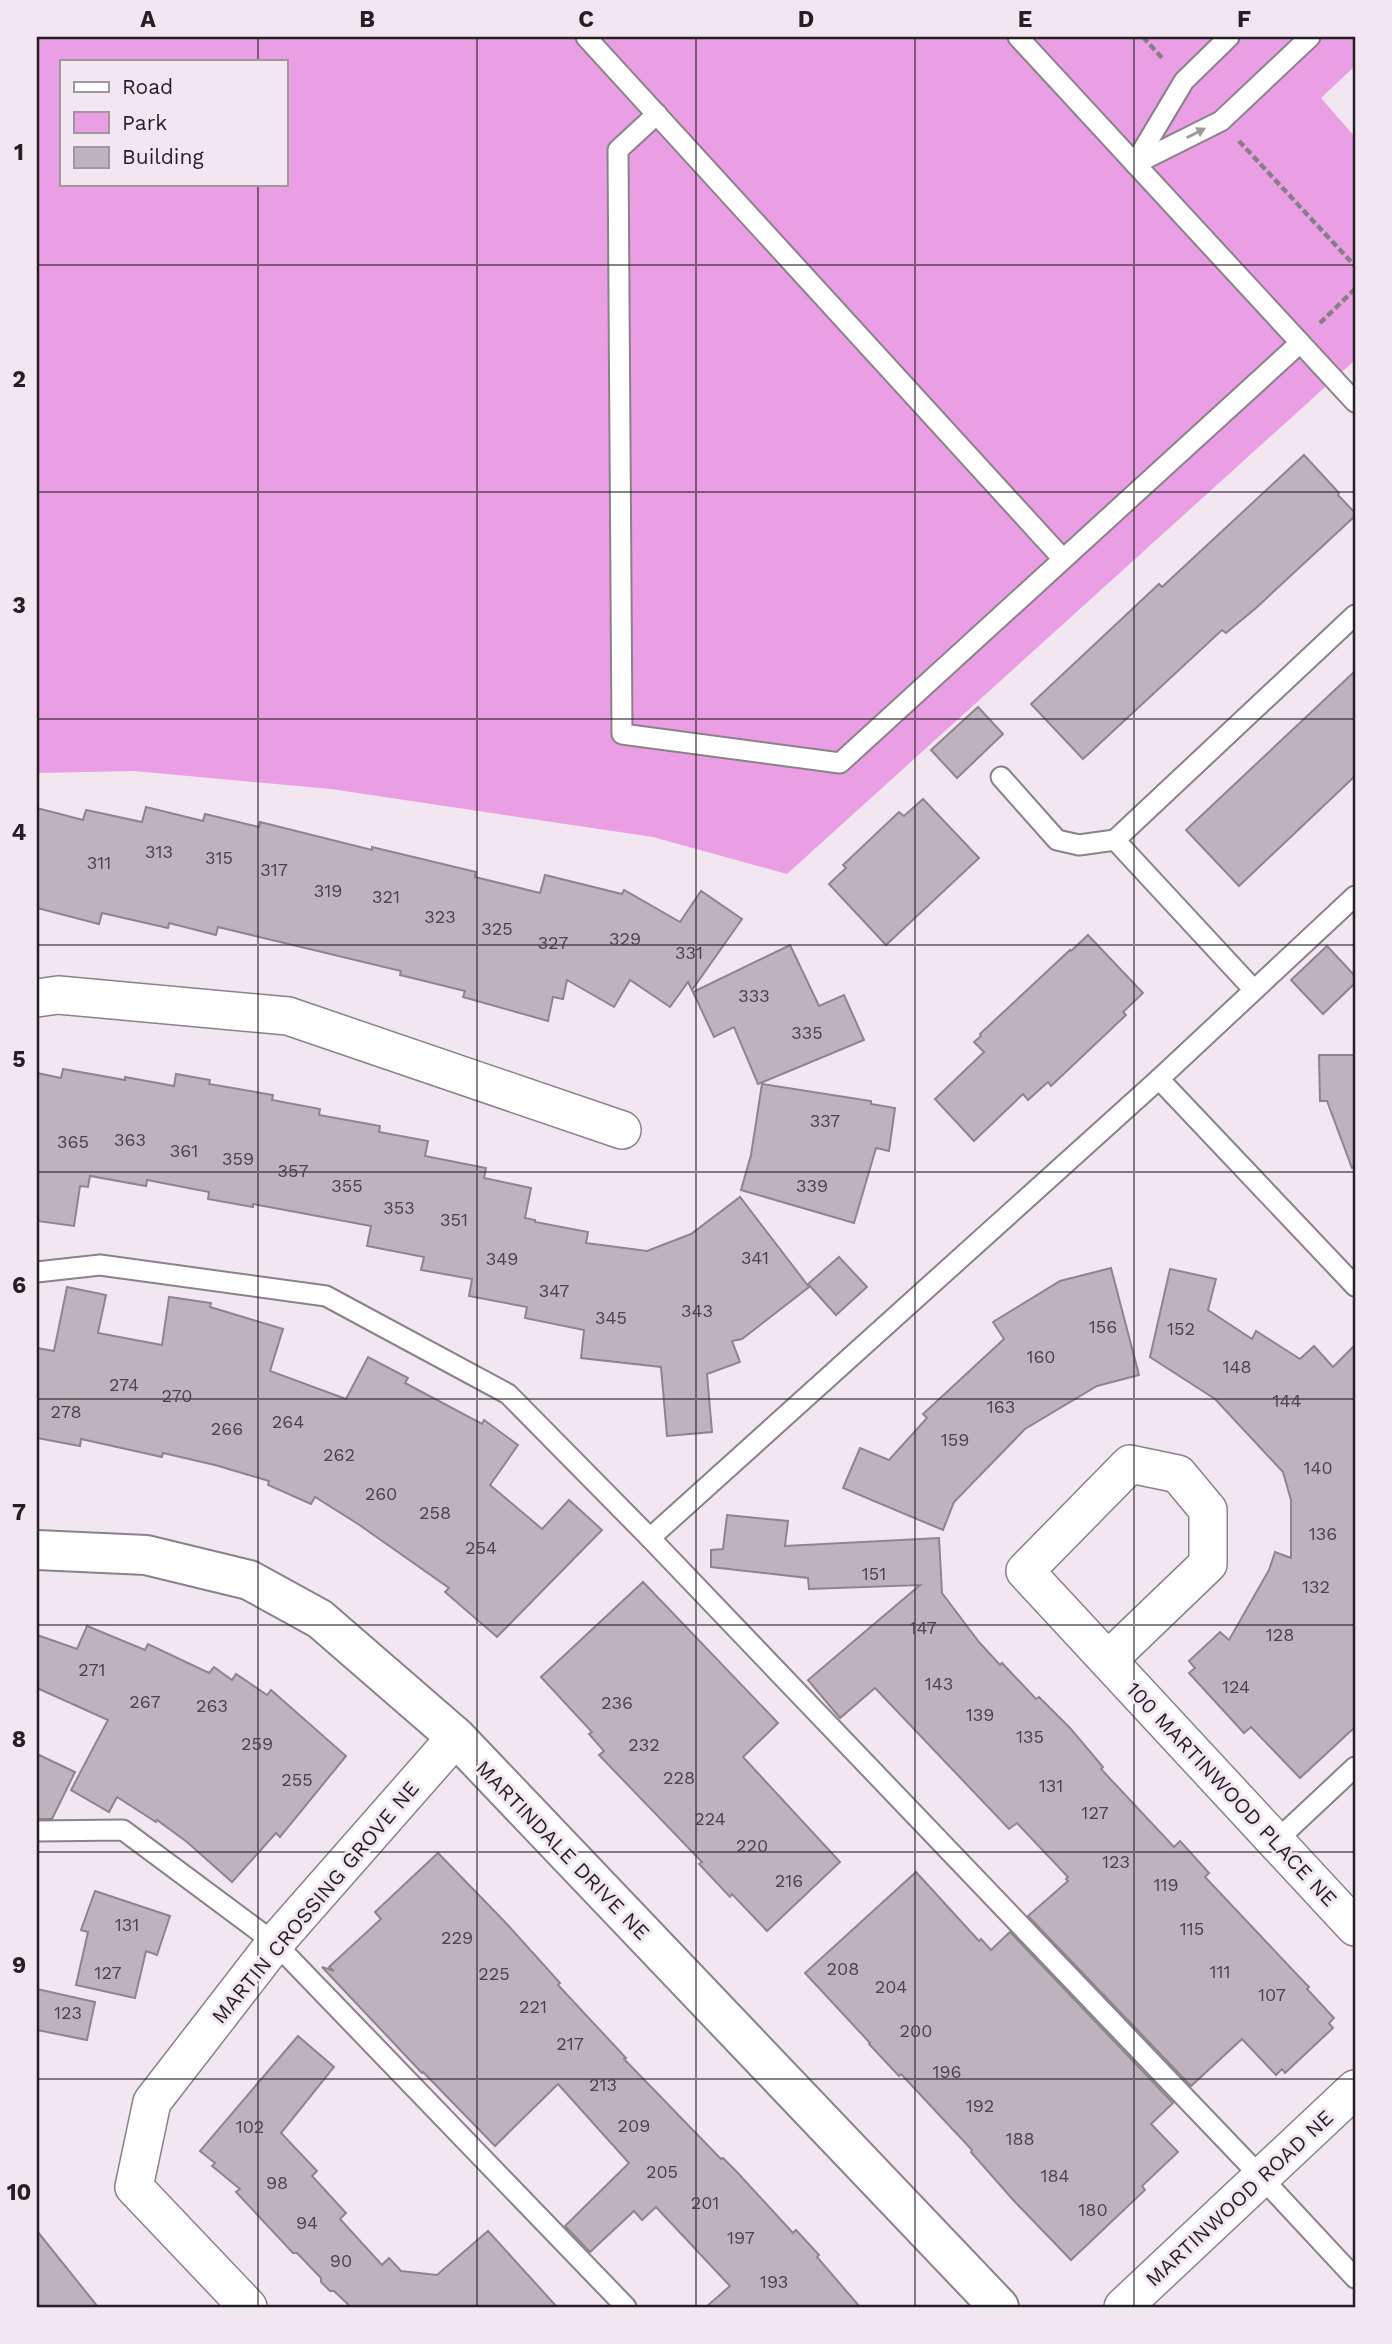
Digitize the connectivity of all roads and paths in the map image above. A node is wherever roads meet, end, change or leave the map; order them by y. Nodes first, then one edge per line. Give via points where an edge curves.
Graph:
1 (586, 37) edge
2 (1018, 37) edge
3 (1143, 37) edge
4 (1229, 37) edge
5 (1310, 37) edge
6 (1184, 82) junction
7 (657, 114) junction
8 (1221, 121) junction
9 (1135, 164) junction
10 (1355, 266) edge
11 (1355, 289) edge
12 (1300, 343) junction
13 (1355, 402) edge
14 (1063, 559) junction
15 (1355, 615) edge
16 (1001, 777) dead end
17 (1115, 840) junction
18 (1355, 895) edge
19 (1254, 990) junction
20 (37, 998) edge
21 (1159, 1079) junction
22 (622, 1130) dead end
23 (37, 1272) edge
24 (1355, 1286) edge
25 (650, 1538) junction
26 (37, 1550) edge
27 (1108, 1660) junction
28 (456, 1737) junction
29 (1355, 1766) edge
30 (37, 1831) edge
31 (1276, 1841) junction
32 (1355, 1927) edge
33 (275, 1943) junction
34 (1355, 2089) edge
35 (1261, 2177) junction
36 (1355, 2278) edge
37 (248, 2307) edge
38 (626, 2307) edge
39 (999, 2307) edge
40 (1123, 2307) edge

1 - 7 lane
2 - 9 lane
3 - 6 path
4 - 6 lane
5 - 8 lane
6 - 9 lane
7 - 14 lane
7 - 14 lane via 618,150 622,734 839,764
9 -> 8 lane
8 - 10 path
9 - 12 lane
11 - 12 path
12 - 13 lane
12 - 14 lane
15 - 17 lane
16 - 17 lane via 1057,840 1079,845
17 - 19 lane
18 - 19 lane
19 - 21 lane
20 - 22 street via 58,995 288,1016
21 - 24 lane
21 - 25 lane
23 - 25 lane via 100,1265 326,1296 508,1394
25 - 35 lane
26 - 28 street, MARTINDALE DRIVE NE via 146,1555 249,1580 320,1619
27 - 27 street, 100 MARTINWOOD PLACE NE via 1208,1564 1208,1510 1178,1474 1130,1464 1025,1571
27 - 31 street, 100 MARTINWOOD PLACE NE
28 - 33 street, MARTIN CROSSING GROVE NE
28 - 39 street, MARTINDALE DRIVE NE
29 - 31 lane
30 - 33 lane via 123,1830
31 - 32 street, 100 MARTINWOOD PLACE NE
33 - 37 street, MARTIN CROSSING GROVE NE via 152,2102 134,2187
33 - 38 lane
34 - 35 street, MARTINWOOD ROAD NE
35 - 36 lane
35 - 40 street, MARTINWOOD ROAD NE

